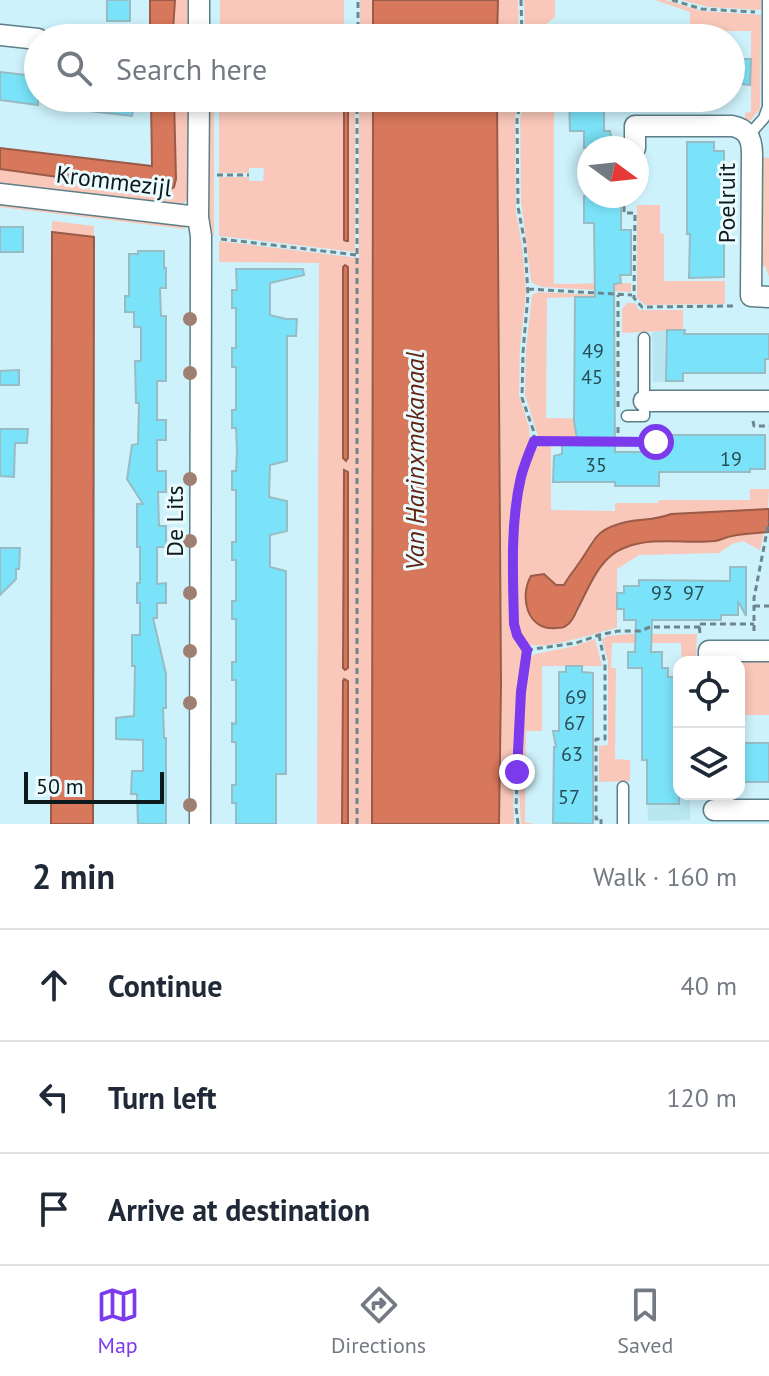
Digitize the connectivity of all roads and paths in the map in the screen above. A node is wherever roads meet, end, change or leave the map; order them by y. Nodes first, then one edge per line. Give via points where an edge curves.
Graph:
1 (199, 0) edge
2 (358, 0) edge
3 (521, 0) edge
4 (672, 0) edge
5 (768, 0) edge
6 (768, 13) edge
7 (199, 24) edge
8 (358, 24) edge
9 (522, 24) edge
10 (0, 35) edge
11 (24, 38) edge
12 (199, 112) edge
13 (357, 112) edge
14 (519, 112) edge
15 (749, 135) junction
16 (635, 136) edge
17 (217, 175) dead end
18 (249, 175) dead end
19 (0, 194) edge
20 (624, 208) edge
21 (198, 217) junction
22 (217, 238) dead end
23 (357, 255) junction
24 (528, 289) junction
25 (618, 295) junction
26 (634, 295) junction
27 (760, 296) edge
28 (644, 338) dead end
29 (650, 401) junction
30 (769, 401) edge
31 (627, 416) dead end
32 (534, 441) junction
33 (618, 443) junction
34 (769, 521) edge
35 (754, 606) junction
36 (769, 606) edge
37 (700, 627) dead end
38 (599, 635) junction
39 (527, 650) junction
40 (762, 651) edge
41 (709, 656) edge
42 (623, 787) dead end
43 (712, 809) edge
44 (769, 810) edge
45 (200, 824) edge
46 (357, 824) edge
47 (518, 824) edge
48 (601, 824) edge
49 (623, 824) edge

1 - 7 street
2 - 8 path
3 - 9 path
4 - 6 path via 702,9
5 - 6 lane
6 - 15 lane via 768,107
10 - 11 street
12 - 21 street, Krommezijl
13 - 23 path
14 - 24 path via 518,207
15 - 16 street, Poelruit via 732,126 635,126
15 - 27 street, Poelruit
17 - 18 path
19 - 21 street, Krommezijl
20 - 26 path via 624,213 635,213
21 - 45 street, De Lits
22 - 23 path
23 - 46 path
24 - 25 path
24 - 32 path via 522,398
25 - 26 path
25 - 33 path
26 - 27 path via 642,307 751,306
28 - 29 lane
29 - 30 street
29 - 31 lane via 644,416
29 - 33 path via 656,442
32 - 33 path
32 - 39 path via 521,476 514,548 514,624
34 - 35 path
35 - 36 path
35 - 40 path
37 - 38 path
38 - 39 path
38 - 48 path via 605,664 605,739 596,739 596,819 601,818
39 - 47 path
40 - 41 street via 709,651
42 - 49 lane
43 - 44 street

